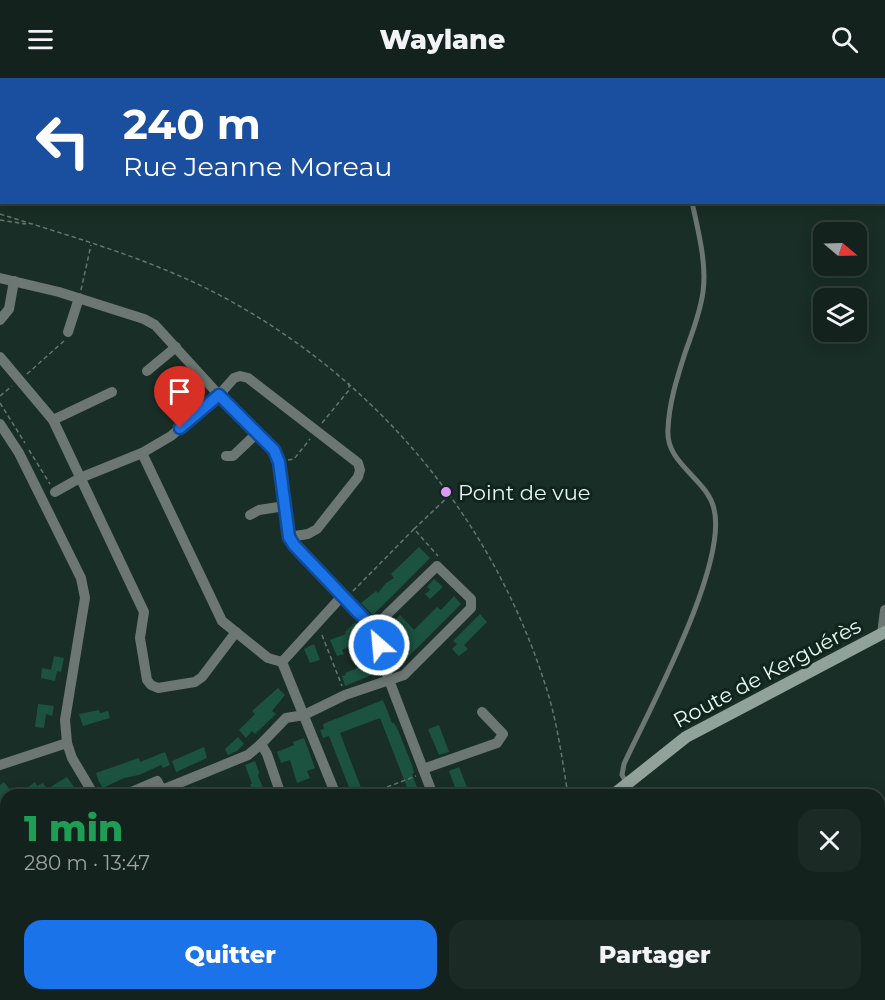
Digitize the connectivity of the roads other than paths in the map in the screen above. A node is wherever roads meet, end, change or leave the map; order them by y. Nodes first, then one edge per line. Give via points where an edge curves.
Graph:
1 (692, 204) edge
2 (0, 278) edge
3 (14, 281) junction
4 (79, 298) junction
5 (0, 320) edge
6 (68, 332) road end
7 (176, 347) junction
8 (0, 357) edge
9 (147, 371) dead end
10 (112, 392) dead end
11 (219, 395) junction
12 (53, 420) junction
13 (0, 424) edge
14 (257, 433) junction
15 (142, 453) junction
16 (226, 456) dead end
17 (80, 478) junction
18 (55, 492) dead end
19 (285, 506) junction
20 (250, 514) dead end
21 (289, 537) junction
22 (344, 597) junction
23 (885, 610) edge
24 (373, 628) junction
25 (236, 633) junction
26 (883, 633) edge
27 (282, 662) junction
28 (389, 680) junction
29 (482, 712) dead end
30 (304, 715) junction
31 (67, 742) junction
32 (261, 744) junction
33 (0, 765) edge
34 (423, 770) junction
35 (90, 789) edge
36 (138, 789) edge
37 (162, 789) edge
38 (171, 789) edge
39 (279, 789) dead end
40 (334, 789) edge
41 (431, 789) edge
42 (629, 789) edge

1 - 42 lane via 705,276 667,433 674,457 705,490 714,508 715,532 704,584 624,764 622,775
2 - 3 street
3 - 4 street
3 - 5 street via 9,309
4 - 6 street
4 - 7 street via 144,319
7 - 9 street
7 - 11 street
8 - 12 street
10 - 12 street
11 - 14 street
11 - 15 street via 171,436
11 - 21 street via 234,378 248,378 358,463 358,477 317,529
12 - 17 street
13 - 31 street via 19,453 81,578 85,598 64,720
14 - 16 street via 233,456
14 - 19 street via 274,450 279,462
15 - 17 street
15 - 25 street via 222,621
17 - 18 street
17 - 25 street via 144,612 140,638 151,685 158,688 195,682
19 - 20 street
19 - 21 street
21 - 22 street
22 - 24 street
22 - 27 street
23 - 26 street
24 - 28 street
24 - 28 street via 437,566 471,599 471,608 404,675
25 - 27 street via 268,658
26 - 42 street, Route de Kerguérès via 686,737
27 - 30 street
28 - 30 street
28 - 34 street
29 - 34 street via 503,734 497,743
30 - 32 street via 286,718
30 - 40 street
31 - 33 street
31 - 35 street
32 - 38 street via 248,755
32 - 39 street
34 - 41 street
36 - 37 street via 157,781

